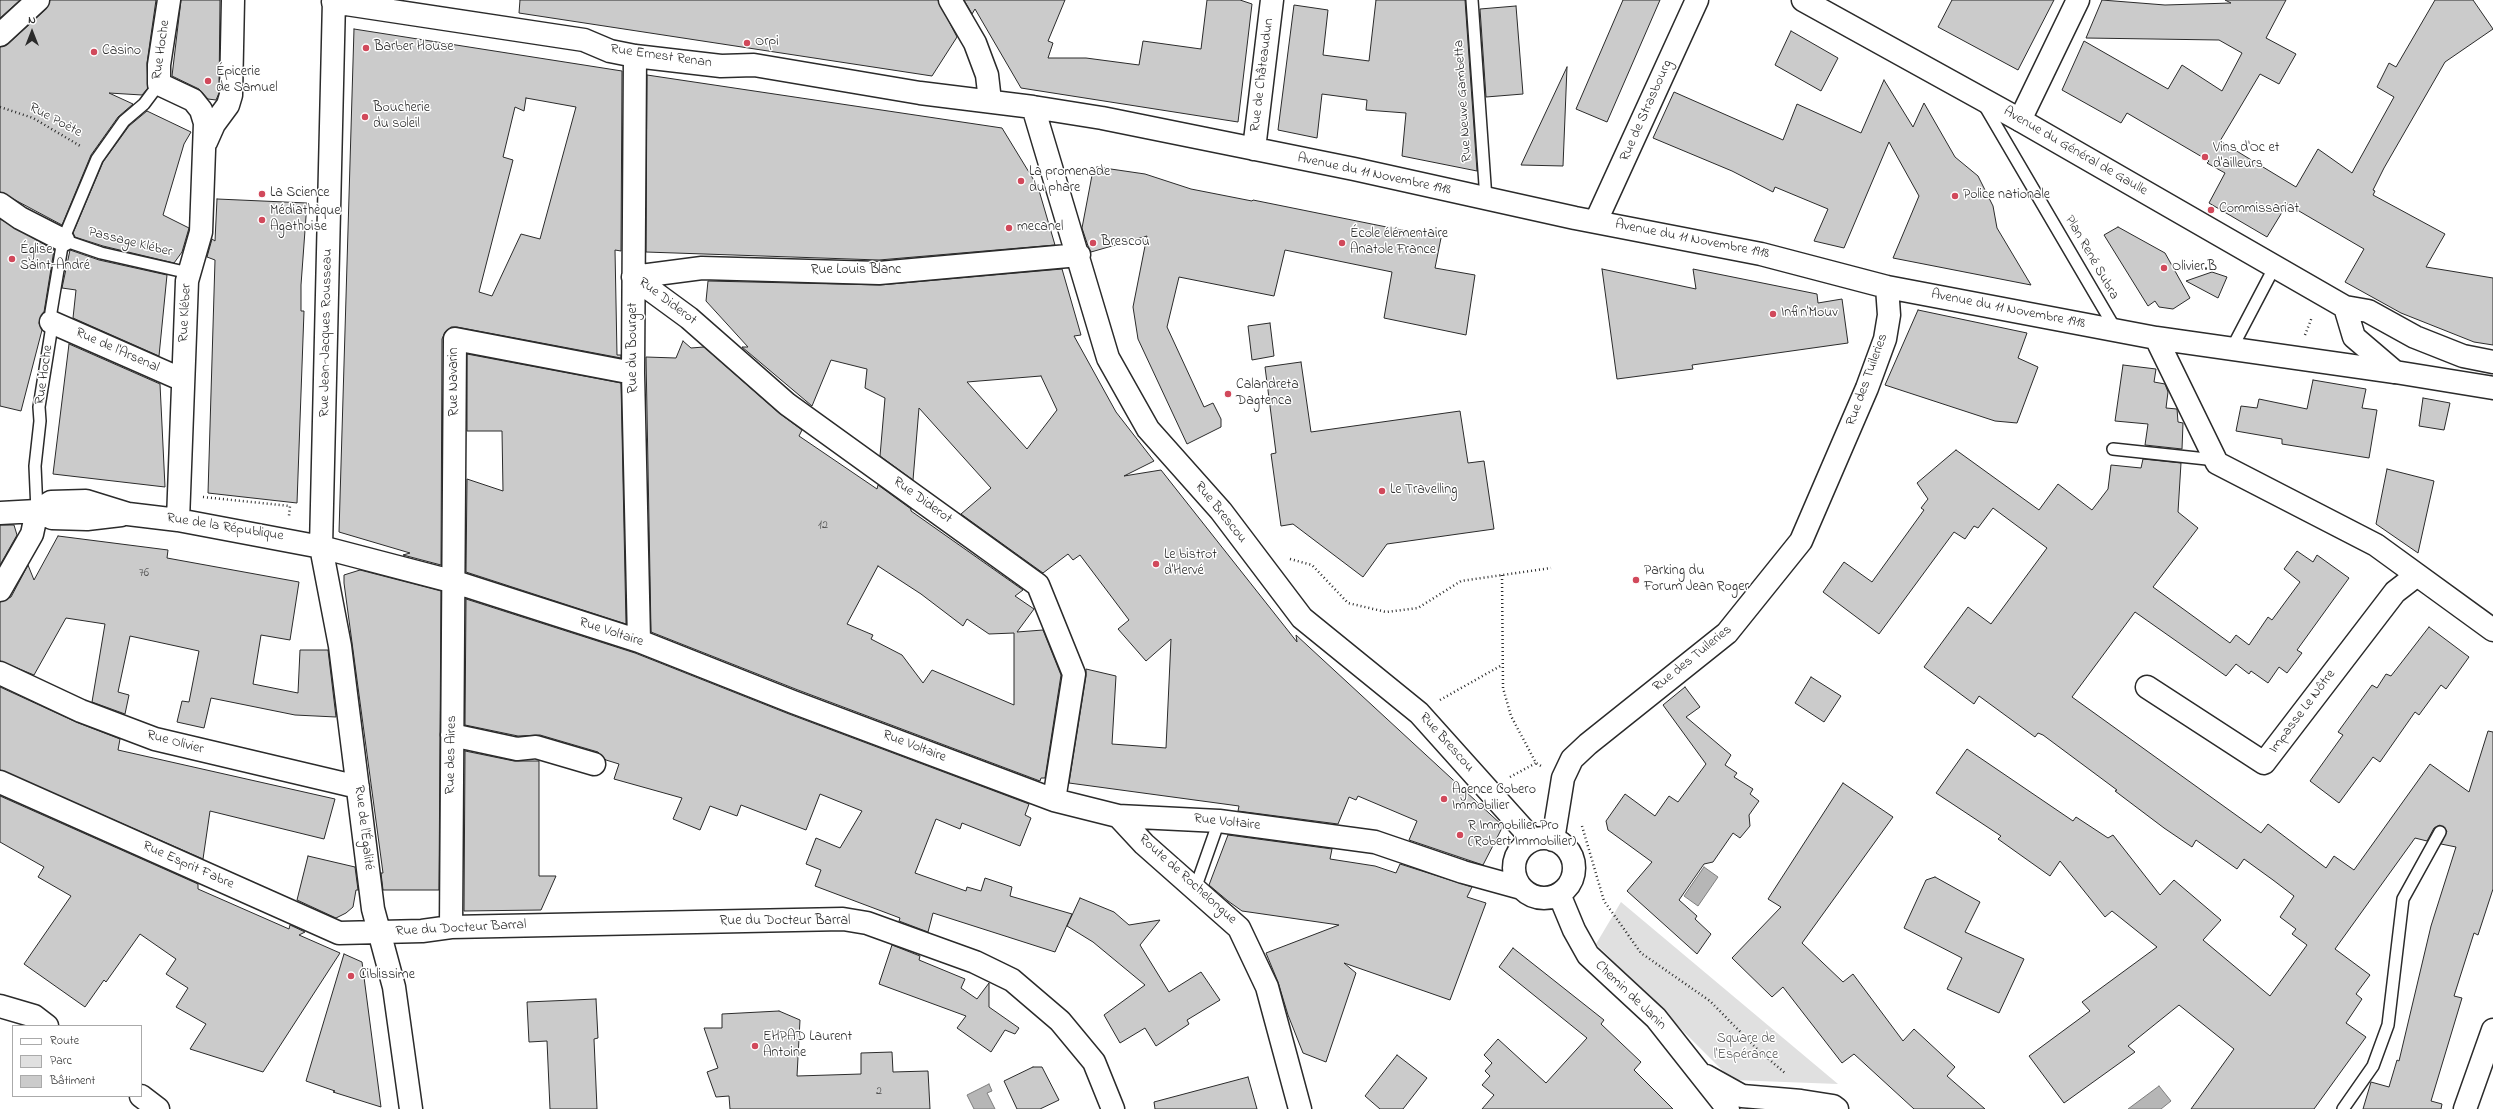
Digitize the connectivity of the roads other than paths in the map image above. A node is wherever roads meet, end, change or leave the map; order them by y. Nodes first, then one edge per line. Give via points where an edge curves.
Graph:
1 (38, 0) edge
2 (169, 0) edge
3 (233, 0) edge
4 (950, 0) edge
5 (1272, 0) edge
6 (1472, 0) edge
7 (1697, 0) edge
8 (1803, 0) edge
9 (2078, 0) edge
10 (333, 1) edge
11 (0, 35) edge
12 (636, 56) junction
13 (159, 84) junction
14 (1980, 98) junction
15 (990, 101) junction
16 (1033, 107) junction
17 (2020, 120) junction
18 (204, 147) junction
19 (1254, 149) junction
20 (1486, 199) junction
21 (0, 204) edge
22 (1596, 221) junction
23 (63, 240) junction
24 (1079, 255) junction
25 (2275, 266) junction
26 (189, 273) junction
27 (634, 277) junction
28 (1887, 287) junction
29 (2345, 307) junction
30 (51, 322) junction
31 (2116, 330) junction
32 (2156, 338) junction
33 (2232, 348) junction
34 (2493, 362) edge
35 (2395, 372) junction
36 (634, 373) junction
37 (183, 380) junction
38 (2493, 388) edge
39 (2113, 449) dead end
40 (2216, 460) junction
41 (36, 511) junction
42 (0, 513) edge
43 (178, 520) junction
44 (321, 547) junction
45 (2417, 575) junction
46 (455, 582) junction
47 (0, 590) edge
48 (2493, 630) edge
49 (639, 641) junction
50 (0, 673) edge
51 (2147, 687) dead end
52 (452, 735) junction
53 (594, 764) dead end
54 (0, 782) edge
55 (358, 787) junction
56 (1054, 800) junction
57 (1118, 816) junction
58 (1219, 821) junction
59 (2440, 832) dead end
60 (1543, 840) junction
61 (1521, 888) junction
62 (1195, 889) junction
63 (1559, 894) junction
64 (451, 927) junction
65 (379, 932) junction
66 (0, 1006) edge
67 (46, 1025) edge
68 (2493, 1030) edge
69 (1700, 1073) junction
70 (142, 1097) edge
71 (158, 1109) edge
72 (411, 1109) edge
73 (1113, 1109) edge
74 (1300, 1109) edge
75 (1728, 1109) edge
76 (1837, 1109) edge
77 (2343, 1109) edge
78 (2465, 1109) edge

1 - 11 street
2 - 13 street, Rue Hoche via 159,65
3 - 18 street via 231,95
4 - 15 street via 975,43 987,75
5 - 19 street, Rue de Châteaudun
6 - 20 lane, Rue Neuve Gambetta
7 - 22 street, Rue de Strasbourg
8 - 14 street, Avenue du Général de Gaulle
9 - 17 street
10 - 12 street, Rue Ernest Renan via 584,40 610,51
10 - 44 street, Rue Jean-Jacques Rousseau
12 - 15 street, Rue Ernest Renan via 721,66 754,65 920,93
12 - 27 street, Rue du Bourget
13 - 18 street, Rue Kléber via 192,100 202,110 205,123
13 - 23 lane, Rue Hoche via 144,104 124,121 97,159
14 - 17 street, Avenue du Général de Gaulle
14 - 31 lane, Plan René Subra
15 - 16 street, Avenue du 11 Novembre 1918
16 - 19 street, Avenue du 11 Novembre 1918
16 - 24 street, Rue Brescou
17 - 25 street, Avenue du Général de Gaulle
18 - 26 street, Rue Kléber via 201,232
19 - 20 street, Avenue du 11 Novembre 1918
20 - 22 street, Avenue du 11 Novembre 1918
21 - 23 street via 20,218
22 - 28 street, Avenue du 11 Novembre 1918 via 1761,254
23 - 26 lane, Passage Kléber via 101,253
23 - 30 lane, Rue Hoche
24 - 27 street, Rue Louis Blanc via 879,273 702,268
24 - 60 street, Rue Brescou via 1108,358 1148,429 1220,511 1302,618 1419,713
25 - 29 street, Avenue du Général de Gaulle
25 - 33 lane
26 - 37 street, Rue Kléber
27 - 36 street, Rue du Bourget
27 - 56 street, Rue Diderot via 690,318 786,404 1038,585 1074,674
28 - 31 street, Avenue du 11 Novembre 1918
28 - 60 street, Rue des Tuileries via 1889,315 1885,339 1867,388 1801,541 1727,633 1572,759 1563,778
29 - 34 street, Avenue du Général de Gaulle via 2368,311 2416,338 2463,356
29 - 35 street via 2354,337
30 - 37 street, Rue de l'Arsenal
30 - 41 lane, Rue Hoche via 34,466
31 - 32 street, Avenue du 11 Novembre 1918
32 - 33 street, Avenue du 11 Novembre 1918
32 - 40 street
33 - 35 street, Avenue du 11 Novembre 1918
35 - 38 street, Avenue du 11 Novembre 1918
36 - 46 street, Rue Navarin via 455,339
36 - 49 street, Rue du Bourget
37 - 43 street, Rue Kléber
39 - 40 lane
40 - 45 street via 2376,545
41 - 42 street, Rue de la République
41 - 43 street, Rue de la République via 51,502 86,501 128,514
41 - 47 street via 32,534
43 - 44 street, Rue de la République
44 - 46 street, Rue Voltaire
44 - 55 street, Rue de l'Égalité via 340,646
45 - 48 street
45 - 51 street, Impasse Le Nôtre via 2395,592 2264,763
46 - 49 street, Rue Voltaire
46 - 52 street, Rue des Aires
49 - 56 street, Rue Voltaire
50 - 55 street, Rue Olivier via 81,711 155,739
52 - 53 street via 516,749 536,747
52 - 64 street, Rue des Aires
54 - 65 street, Rue Esprit Fabre via 339,933
55 - 65 street, Rue de l'Égalité via 373,909
56 - 57 street, Rue Voltaire
57 - 58 street, Rue Voltaire
57 - 62 street, Route de Rochelongue via 1144,844
58 - 61 street, Rue Voltaire via 1375,842 1463,872
58 - 62 lane
59 - 77 lane via 2403,899 2388,1025 2373,1066
60 - 61 street via 1518,852 1514,871
60 - 63 street via 1567,849 1573,865 1570,881
61 - 63 street via 1539,897
62 - 74 street, Route de Rochelongue via 1239,928 1267,987
63 - 69 street, Chemin de Janin via 1588,955 1656,1018
64 - 65 street, Rue du Docteur Barral
64 - 73 street, Rue du Docteur Barral via 843,919 867,923 975,962 1012,980 1060,1021 1094,1062
65 - 72 street, Rue de l'Égalité via 394,987
66 - 67 street via 34,1016
68 - 78 street
69 - 75 street, Chemin de Janin
69 - 76 street via 1742,1096 1801,1101 1833,1106
70 - 71 street

